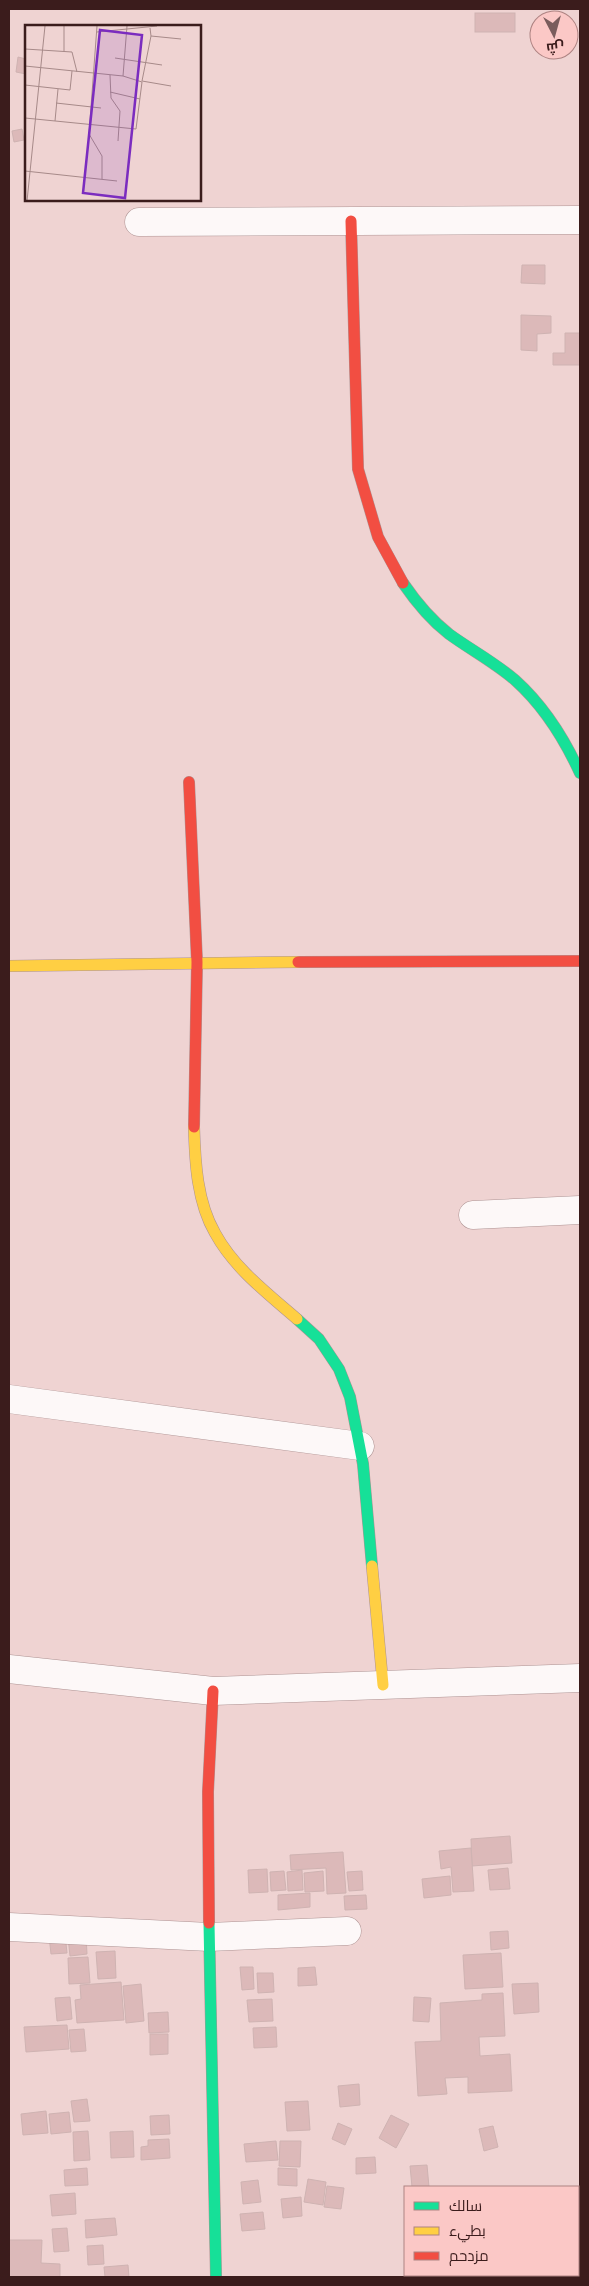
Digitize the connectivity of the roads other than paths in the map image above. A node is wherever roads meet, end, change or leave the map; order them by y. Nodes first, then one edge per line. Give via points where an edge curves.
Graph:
1 (580, 220) edge
2 (352, 221) junction
3 (139, 222) dead end
4 (580, 773) edge
5 (189, 782) dead end
6 (580, 961) edge
7 (197, 962) junction
8 (9, 966) edge
9 (580, 1210) edge
10 (473, 1215) dead end
11 (9, 1399) edge
12 (360, 1446) junction
13 (9, 1669) edge
14 (580, 1678) edge
15 (382, 1684) junction
16 (213, 1691) junction
17 (9, 1927) edge
18 (347, 1931) dead end
19 (209, 1937) junction
20 (216, 2277) edge

1 - 2 street
2 - 3 street
2 - 4 street via 358,469 365,506 378,542 420,605 446,631 501,669 542,707 559,730
5 - 7 street
6 - 7 street
7 - 8 street
7 - 12 street via 193,1108 195,1155 202,1200 214,1232 242,1270 320,1339 339,1369 350,1397
9 - 10 street
11 - 12 street
12 - 15 street
13 - 16 street
14 - 15 street
15 - 16 street
16 - 19 street via 208,1792
17 - 19 street
18 - 19 street
19 - 20 street

